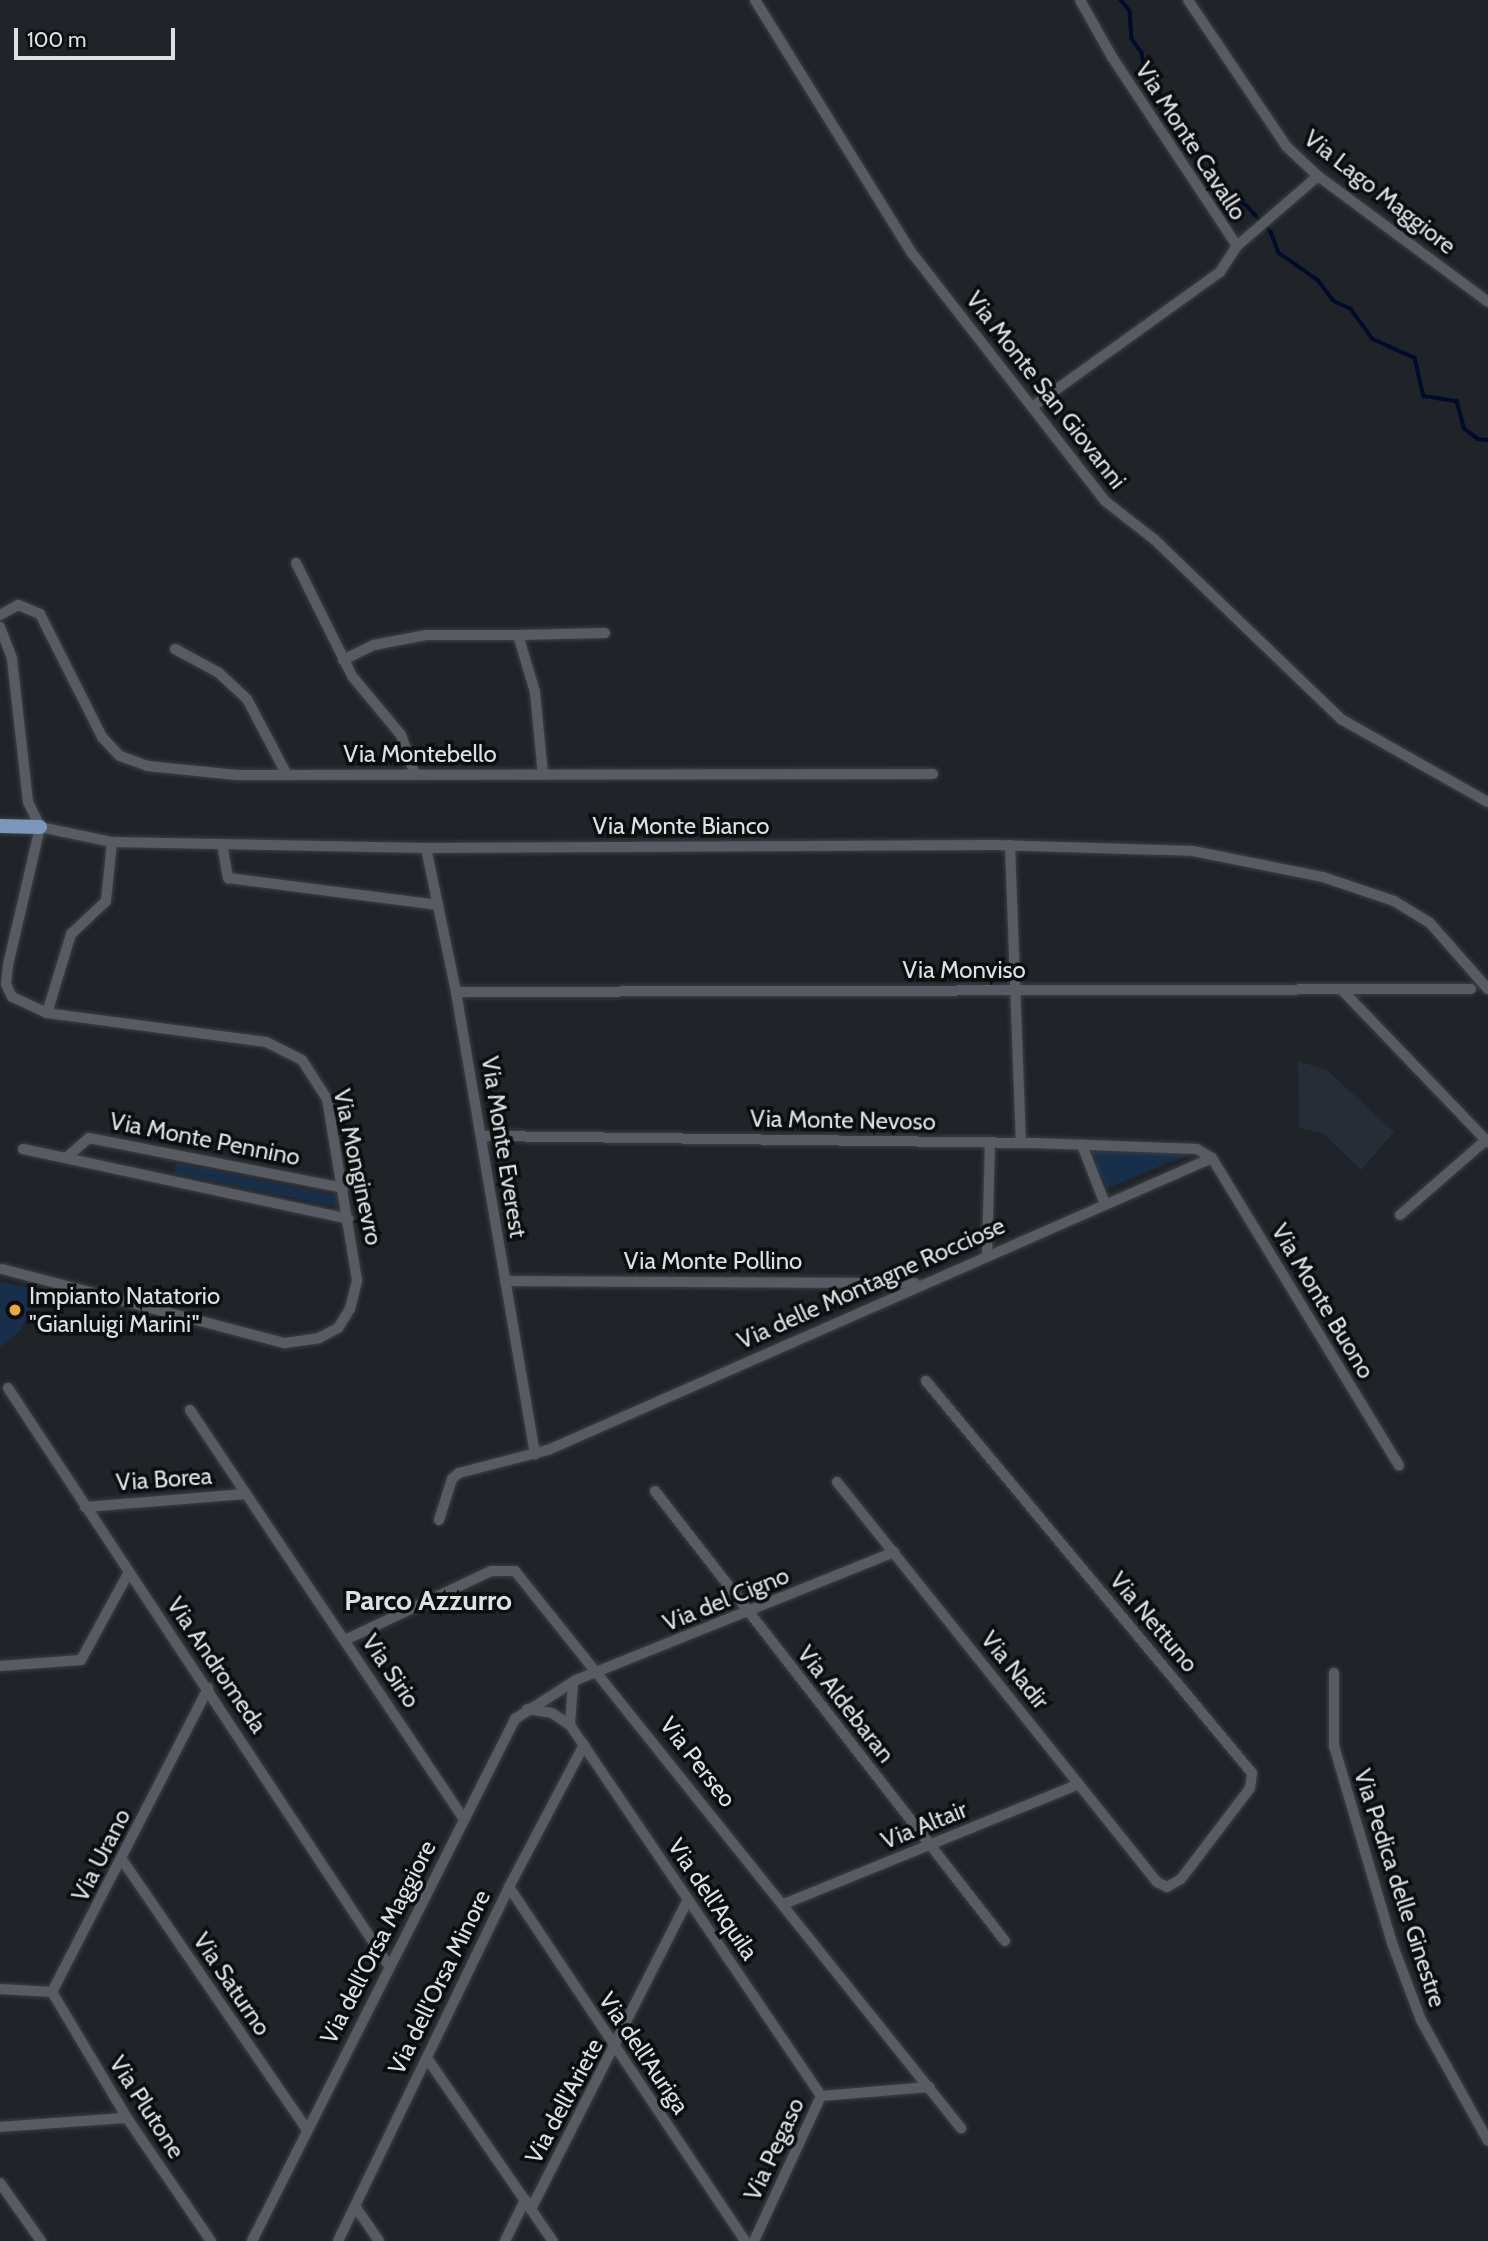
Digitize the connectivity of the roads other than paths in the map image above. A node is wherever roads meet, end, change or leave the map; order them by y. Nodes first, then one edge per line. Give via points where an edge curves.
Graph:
1 (755, 0) edge
2 (1080, 0) edge
3 (1188, 0) edge
4 (1318, 176) junction
5 (1237, 246) junction
6 (1488, 302) edge
7 (1031, 407) junction
8 (296, 563) dead end
9 (0, 615) edge
10 (0, 627) edge
11 (605, 633) dead end
12 (518, 635) junction
13 (175, 649) dead end
14 (343, 660) junction
15 (933, 774) dead end
16 (287, 775) junction
17 (415, 775) junction
18 (543, 775) junction
19 (1488, 802) edge
20 (2, 825) edge
21 (40, 827) junction
22 (112, 842) junction
23 (222, 844) junction
24 (1010, 845) junction
25 (426, 848) junction
26 (438, 905) junction
27 (1471, 989) dead end
28 (1488, 989) edge
29 (1342, 990) junction
30 (1015, 991) junction
31 (456, 992) junction
32 (47, 1013) junction
33 (482, 1136) junction
34 (1487, 1141) edge
35 (990, 1143) junction
36 (1021, 1143) junction
37 (1082, 1145) junction
38 (23, 1149) dead end
39 (66, 1158) junction
40 (1212, 1158) junction
41 (343, 1188) junction
42 (1105, 1204) junction
43 (1400, 1215) dead end
44 (349, 1219) junction
45 (988, 1255) junction
46 (2, 1269) dead end
47 (505, 1281) junction
48 (921, 1283) junction
49 (926, 1381) dead end
50 (8, 1388) dead end
51 (190, 1410) dead end
52 (536, 1454) junction
53 (1399, 1466) dead end
54 (836, 1482) dead end
55 (655, 1492) dead end
56 (245, 1494) junction
57 (85, 1507) junction
58 (439, 1520) dead end
59 (894, 1552) junction
60 (129, 1572) junction
61 (747, 1613) junction
62 (345, 1640) junction
63 (0, 1666) edge
64 (601, 1673) junction
65 (1334, 1673) dead end
66 (573, 1682) junction
67 (208, 1688) junction
68 (527, 1709) junction
69 (570, 1725) junction
70 (584, 1745) junction
71 (1079, 1784) junction
72 (463, 1818) junction
73 (930, 1845) junction
74 (123, 1861) junction
75 (1161, 1885) joint
76 (509, 1887) junction
77 (688, 1900) junction
78 (784, 1904) junction
79 (1005, 1941) dead end
80 (389, 1966) junction
81 (0, 1989) edge
82 (52, 1992) junction
83 (615, 2049) junction
84 (426, 2058) junction
85 (929, 2087) junction
86 (821, 2096) junction
87 (127, 2118) junction
88 (0, 2127) edge
89 (961, 2128) dead end
90 (307, 2130) junction
91 (1488, 2141) edge
92 (0, 2183) edge
93 (528, 2205) junction
94 (355, 2206) junction
95 (41, 2241) edge
96 (211, 2241) edge
97 (252, 2241) edge
98 (338, 2241) edge
99 (379, 2241) edge
100 (505, 2241) edge
101 (553, 2241) edge
102 (745, 2241) edge
103 (754, 2241) edge

1 - 7 street, Via Monte San Giovanni via 912,253
2 - 5 street, Via Monte Cavallo via 1112,57
3 - 4 street, Via Lago Maggiore via 1277,136
4 - 5 street, Via Monte Cavallo
4 - 6 street, Via Lago Maggiore
5 - 7 street via 1220,272
7 - 19 street, Via Monte San Giovanni via 1105,501 1159,544 1341,719
8 - 14 street
9 - 16 street, Via Montebello via 9,607 22,605 46,620 92,722 126,760 174,771
10 - 21 street via 12,659 28,802
11 - 12 street
12 - 14 street via 416,637 374,645
12 - 18 street via 533,685
13 - 16 street via 219,673 247,699
14 - 17 street via 401,734
15 - 18 street, Via Montebello
16 - 17 street, Via Montebello
17 - 18 street, Via Montebello
20 - 21 main road
21 - 22 street, Via Monte Bianco
21 - 32 street, Via Monginevro via 6,984 16,1001
22 - 23 street, Via Monte Bianco
22 - 32 street via 106,901 71,933
23 - 25 street, Via Monte Bianco
23 - 26 street via 228,878
24 - 25 street, Via Monte Bianco
24 - 28 street, Via Monte Bianco via 1206,852 1346,883 1423,917
24 - 30 street
25 - 26 street, Via Monte Everest
26 - 31 street, Via Monte Everest
27 - 29 street, Via Monviso
29 - 30 street, Via Monviso
29 - 34 street
30 - 31 street, Via Monviso
30 - 36 street
31 - 33 street, Via Monte Everest
32 - 41 street, Via Monginevro via 259,1041 291,1051 311,1069 327,1099
33 - 35 street, Via Monte Nevoso
33 - 47 street, Via Monte Everest
34 - 43 street
35 - 36 street, Via Monte Nevoso
35 - 45 street
36 - 37 street, Via Monte Nevoso
37 - 40 street, Via Monte Nevoso via 1203,1150
37 - 42 street
38 - 39 street, Via Monte Pennino
39 - 41 street, Via Monte Pennino via 89,1138
39 - 44 street, Via Monte Pennino
40 - 42 street, Via delle Montagne Rocciose
40 - 53 street, Via Monte Buono
41 - 44 street, Via Monginevro
42 - 45 street, Via delle Montagne Rocciose
44 - 46 street, Via Monginevro via 356,1268 353,1302 338,1328 306,1341 256,1339
45 - 48 street, Via delle Montagne Rocciose
47 - 48 street, Via Monte Pollino
47 - 52 street, Via Monte Everest
48 - 52 street, Via delle Montagne Rocciose
49 - 75 street, Via Nettuno via 1252,1773 1250,1788 1186,1874 1172,1885
50 - 57 street, Via Andromeda
51 - 56 street, Via Sirio
52 - 58 street, Via delle Montagne Rocciose via 456,1475
54 - 59 street, Via Nadir
55 - 61 street, Via Aldebaran
56 - 57 street, Via Borea
56 - 62 street, Via Sirio
57 - 60 street, Via Andromeda
59 - 61 street, Via del Cigno
59 - 71 street, Via Nadir
60 - 63 street via 81,1660
60 - 67 street, Via Andromeda
61 - 64 street, Via del Cigno
61 - 73 street, Via Aldebaran
62 - 64 street, Via Perseo via 491,1571 508,1568 520,1575
62 - 72 street, Via Sirio
64 - 66 street, Via del Cigno
64 - 78 street, Via Perseo
65 - 91 street, Via Pedica delle Ginestre via 1334,1746 1392,1943 1421,2020
66 - 68 street, Via del Cigno
66 - 69 street
67 - 74 street, Via Urano
67 - 80 street, Via Andromeda
68 - 69 street via 552,1713
68 - 72 street, Via dell'Orsa Maggiore via 510,1725
69 - 70 street, Via dell'Aquila
70 - 76 street, Via dell'Orsa Minore
70 - 77 street, Via dell'Aquila
71 - 73 street, Via Altair
71 - 75 street, Via Nadir
72 - 80 street, Via dell'Orsa Maggiore
73 - 78 street, Via Altair
73 - 79 street, Via Aldebaran
74 - 82 street, Via Urano
74 - 90 street, Via Saturno
76 - 83 street, Via dell'Auriga
76 - 84 street, Via dell'Orsa Minore
77 - 83 street, Via dell'Ariete
77 - 86 street, Via dell'Aquila
78 - 85 street, Via Perseo
80 - 90 street, Via dell'Orsa Maggiore
81 - 82 street
82 - 87 street, Via Plutone
83 - 93 street, Via dell'Ariete
83 - 102 street, Via dell'Auriga
84 - 93 street
84 - 94 street, Via dell'Orsa Minore
85 - 86 street, Via Pegaso
85 - 89 street, Via Perseo
86 - 103 street, Via Pegaso
87 - 88 street
87 - 96 street, Via Plutone
90 - 97 street, Via dell'Orsa Maggiore
92 - 95 street
93 - 100 street, Via dell'Ariete
93 - 101 street
94 - 98 street, Via dell'Orsa Minore
94 - 99 street

